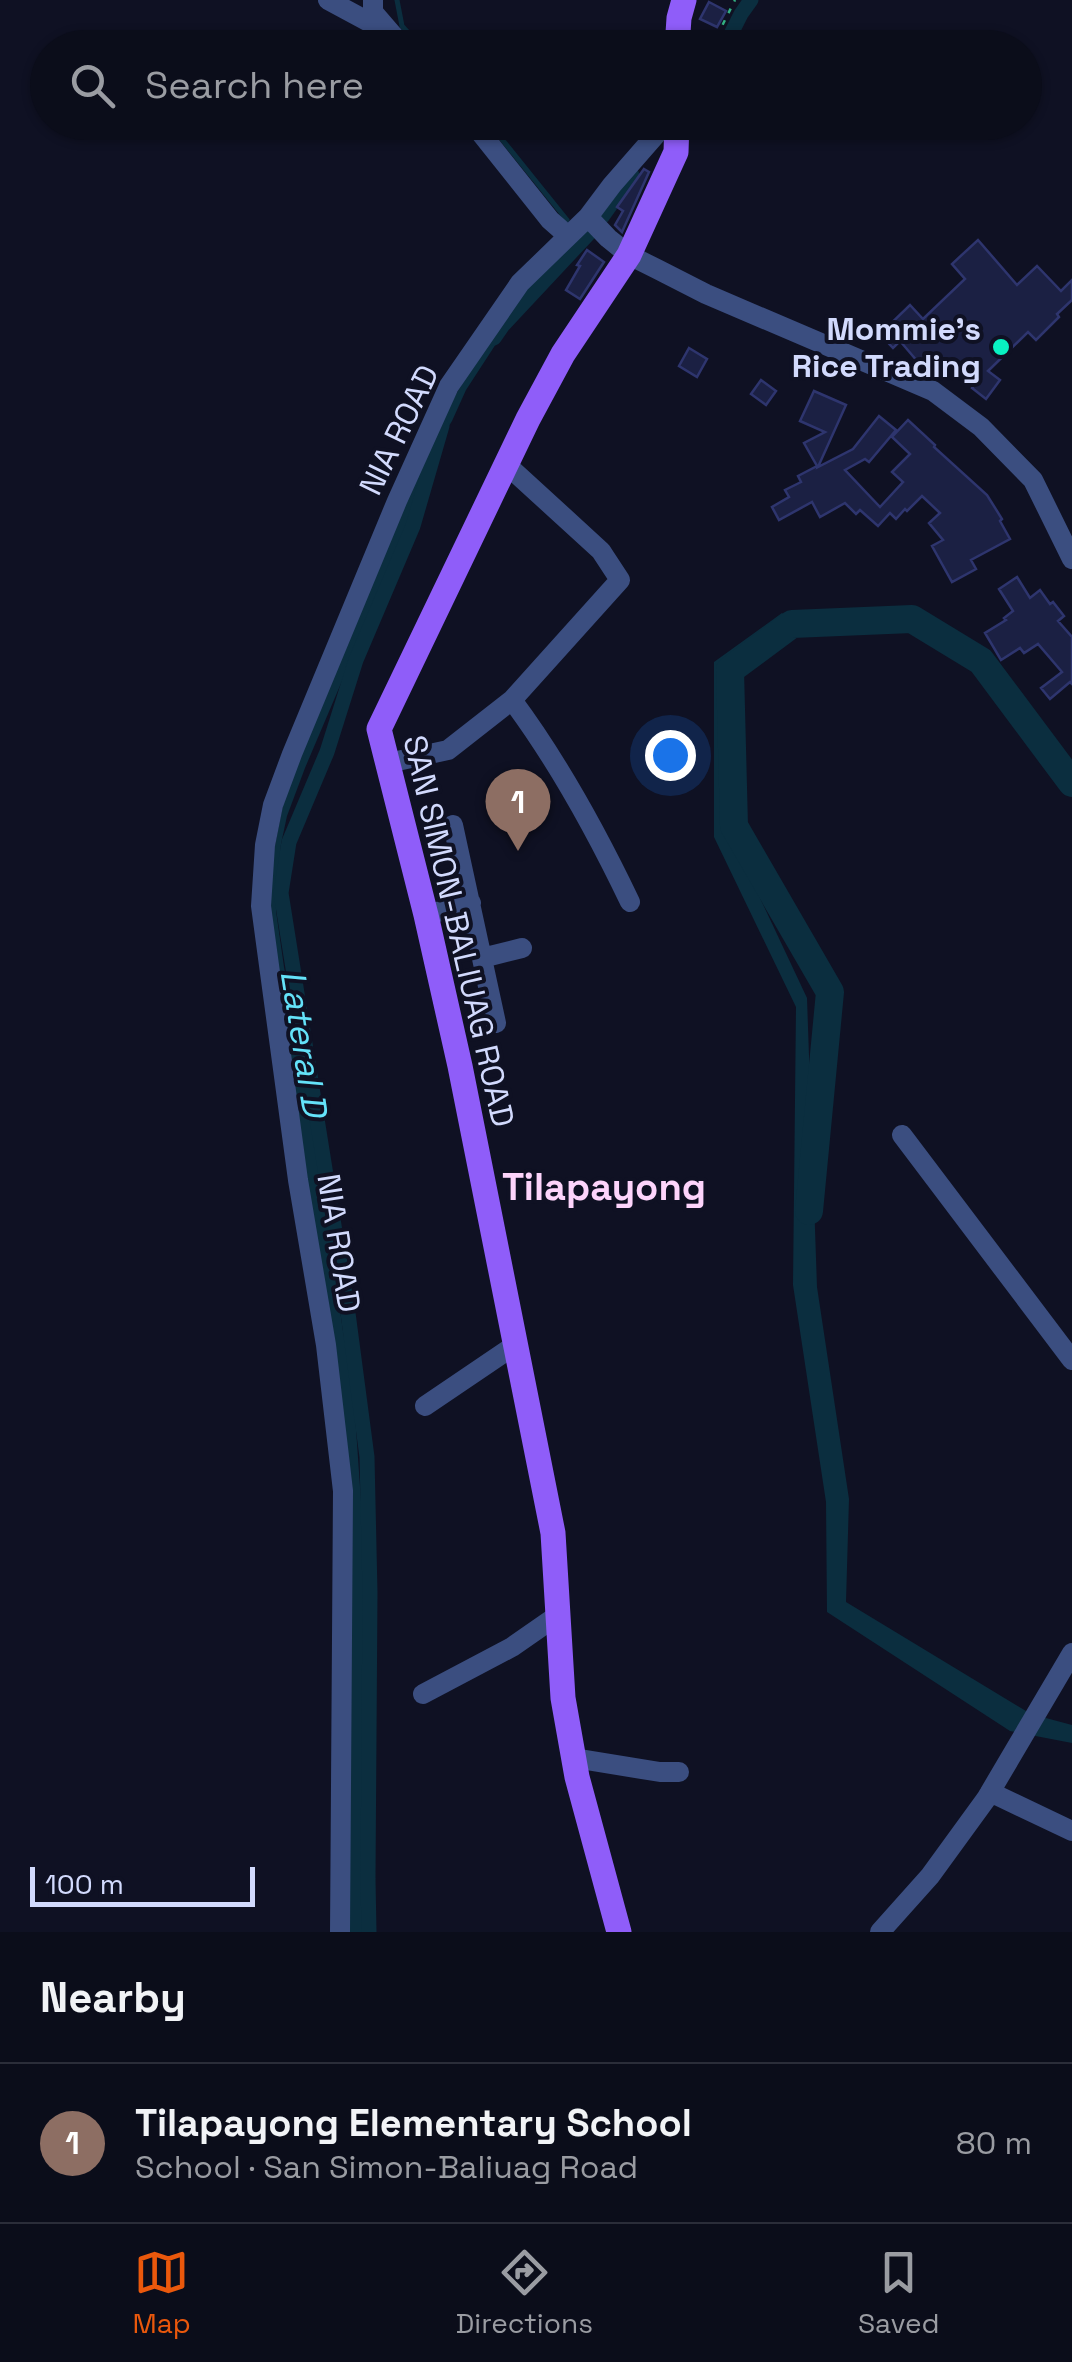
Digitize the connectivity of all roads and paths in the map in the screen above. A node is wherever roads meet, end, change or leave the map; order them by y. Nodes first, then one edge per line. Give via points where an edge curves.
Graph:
1 (328, 0) edge
2 (373, 0) edge
3 (684, 0) edge
4 (735, 0) edge
5 (379, 30) edge
6 (389, 30) edge
7 (678, 30) edge
8 (720, 30) edge
9 (486, 140) edge
10 (651, 140) edge
11 (676, 140) edge
12 (588, 217) junction
13 (568, 235) junction
14 (629, 255) junction
15 (506, 464) junction
16 (1072, 559) edge
17 (512, 700) junction
18 (388, 764) junction
19 (453, 824) dead end
20 (630, 902) dead end
21 (471, 903) junction
22 (426, 914) junction
23 (522, 948) dead end
24 (482, 958) junction
25 (496, 1023) dead end
26 (902, 1135) dead end
27 (515, 1345) junction
28 (1072, 1360) edge
29 (425, 1406) dead end
30 (558, 1615) junction
31 (1072, 1653) edge
32 (423, 1694) dead end
33 (574, 1758) junction
34 (679, 1772) dead end
35 (990, 1792) junction
36 (1072, 1831) edge
37 (340, 1932) edge
38 (619, 1932) edge
39 (880, 1932) edge

1 - 5 street
2 - 6 street
3 - 7 main road
4 - 8 path
9 - 13 street
10 - 12 street, NIA ROAD
11 - 14 main road, SAN SIMON-BALIUAG ROAD
12 - 13 street, NIA ROAD
12 - 14 street
13 - 37 street, NIA ROAD via 520,283 444,395 273,805 264,860 261,906 343,1491
14 - 15 main road, SAN SIMON-BALIUAG ROAD via 563,354
14 - 16 street via 933,391 1034,480
15 - 17 street via 601,551 620,580
15 - 18 main road, SAN SIMON-BALIUAG ROAD via 379,729
17 - 18 street via 448,750
17 - 20 street via 568,782
18 - 22 main road, SAN SIMON-BALIUAG ROAD
19 - 21 street
21 - 22 street
21 - 24 street
22 - 27 main road, SAN SIMON-BALIUAG ROAD
23 - 24 street
24 - 25 street
26 - 28 street
27 - 29 street
27 - 30 main road, SAN SIMON-BALIUAG ROAD via 552,1532
30 - 32 street
30 - 33 main road, SAN SIMON-BALIUAG ROAD
31 - 35 street
33 - 34 street
33 - 38 main road, SAN SIMON-BALIUAG ROAD
35 - 36 street
35 - 39 street

